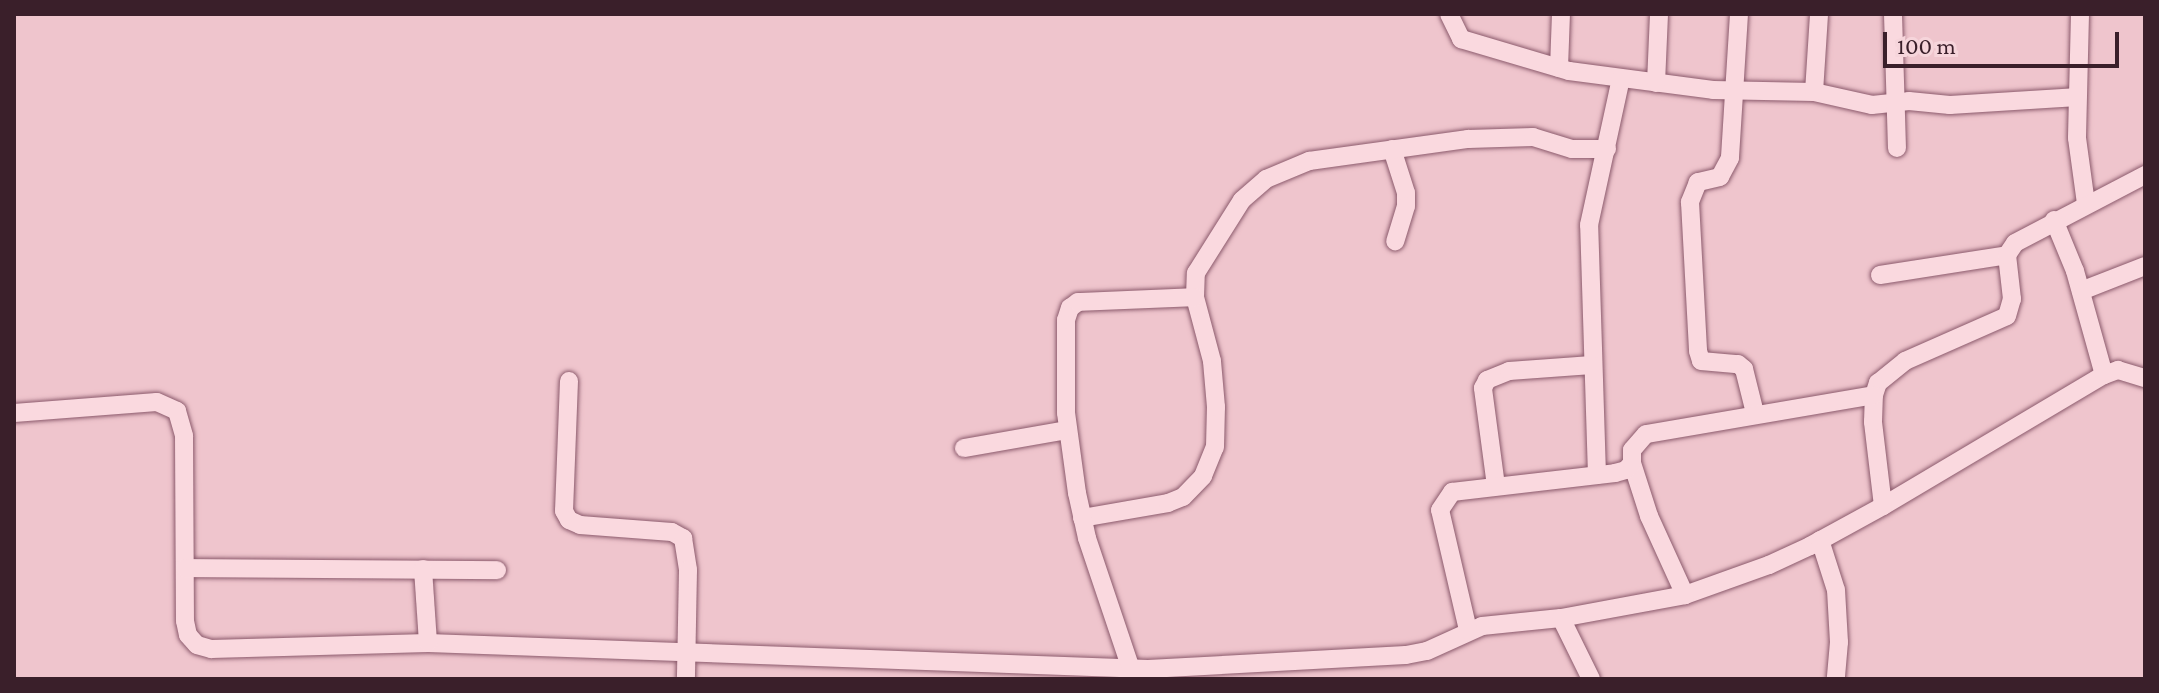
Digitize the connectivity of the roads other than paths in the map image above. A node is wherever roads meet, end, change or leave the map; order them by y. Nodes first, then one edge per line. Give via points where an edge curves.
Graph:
1 (1449, 14) edge
2 (1561, 14) edge
3 (1659, 14) edge
4 (1739, 14) edge
5 (1819, 14) edge
6 (1893, 14) edge
7 (2080, 14) edge
8 (1559, 68) junction
9 (1621, 78) junction
10 (1656, 83) junction
11 (1734, 90) junction
12 (1814, 92) junction
13 (2077, 97) junction
14 (1894, 104) junction
15 (1897, 148) dead end
16 (1392, 149) junction
17 (1607, 149) junction
18 (2145, 175) edge
19 (2086, 204) junction
20 (2054, 220) junction
21 (1395, 241) dead end
22 (2007, 255) junction
23 (2145, 266) edge
24 (1880, 275) dead end
25 (2081, 291) junction
26 (1195, 297) junction
27 (1592, 365) junction
28 (2104, 375) junction
29 (2145, 378) edge
30 (569, 381) dead end
31 (1874, 395) junction
32 (14, 413) edge
33 (1755, 413) junction
34 (1067, 430) junction
35 (964, 448) dead end
36 (1632, 463) junction
37 (1597, 475) junction
38 (1496, 486) junction
39 (1883, 506) junction
40 (1082, 518) junction
41 (1820, 540) junction
42 (185, 568) junction
43 (423, 569) junction
44 (497, 570) dead end
45 (1685, 595) junction
46 (1561, 618) junction
47 (1468, 630) junction
48 (428, 643) junction
49 (684, 651) junction
50 (1131, 669) junction
51 (686, 679) edge
52 (1591, 679) edge
53 (1836, 679) edge

1 - 8 street via 1461,39
2 - 8 street
3 - 10 street
4 - 11 street
5 - 12 street
6 - 14 street
7 - 13 street
8 - 9 street
9 - 10 street
9 - 17 street
10 - 11 street
11 - 12 street
11 - 33 street via 1726,172 1698,182 1690,202 1698,351 1701,361 1744,369
12 - 14 street via 1851,102
13 - 14 street
13 - 19 street
14 - 15 street
16 - 17 street via 1515,136 1572,149
16 - 21 street via 1406,193
16 - 26 street via 1309,161 1254,187 1201,262
17 - 27 street via 1589,225
18 - 19 street
19 - 20 street
20 - 22 street via 2015,243
20 - 25 street
22 - 24 street
22 - 31 street via 2012,299 2007,316 1905,361 1878,383
23 - 25 street
25 - 28 street
26 - 34 street via 1088,300 1070,308
26 - 40 street via 1212,361 1216,407 1215,447 1203,476 1183,497 1168,503
27 - 37 street
27 - 38 street via 1509,371 1487,380 1483,388
28 - 29 street via 2118,370
28 - 39 street
30 - 49 street via 564,511 580,525 672,532 683,538 688,570
31 - 33 street
31 - 39 street
32 - 42 street via 157,402 177,411 184,436
33 - 36 street via 1646,434 1632,450
34 - 35 street
34 - 40 street
36 - 37 street via 1626,470
36 - 45 street
37 - 38 street
38 - 47 street via 1452,492 1440,510
39 - 41 street
40 - 50 street
41 - 45 street
41 - 53 street via 1836,590
42 - 43 street
42 - 48 street via 185,621 197,645 229,650
43 - 44 street
43 - 48 street
45 - 46 street
46 - 47 street
46 - 52 street
47 - 50 street via 1427,651 1406,655
48 - 49 street
49 - 50 street
49 - 51 street

